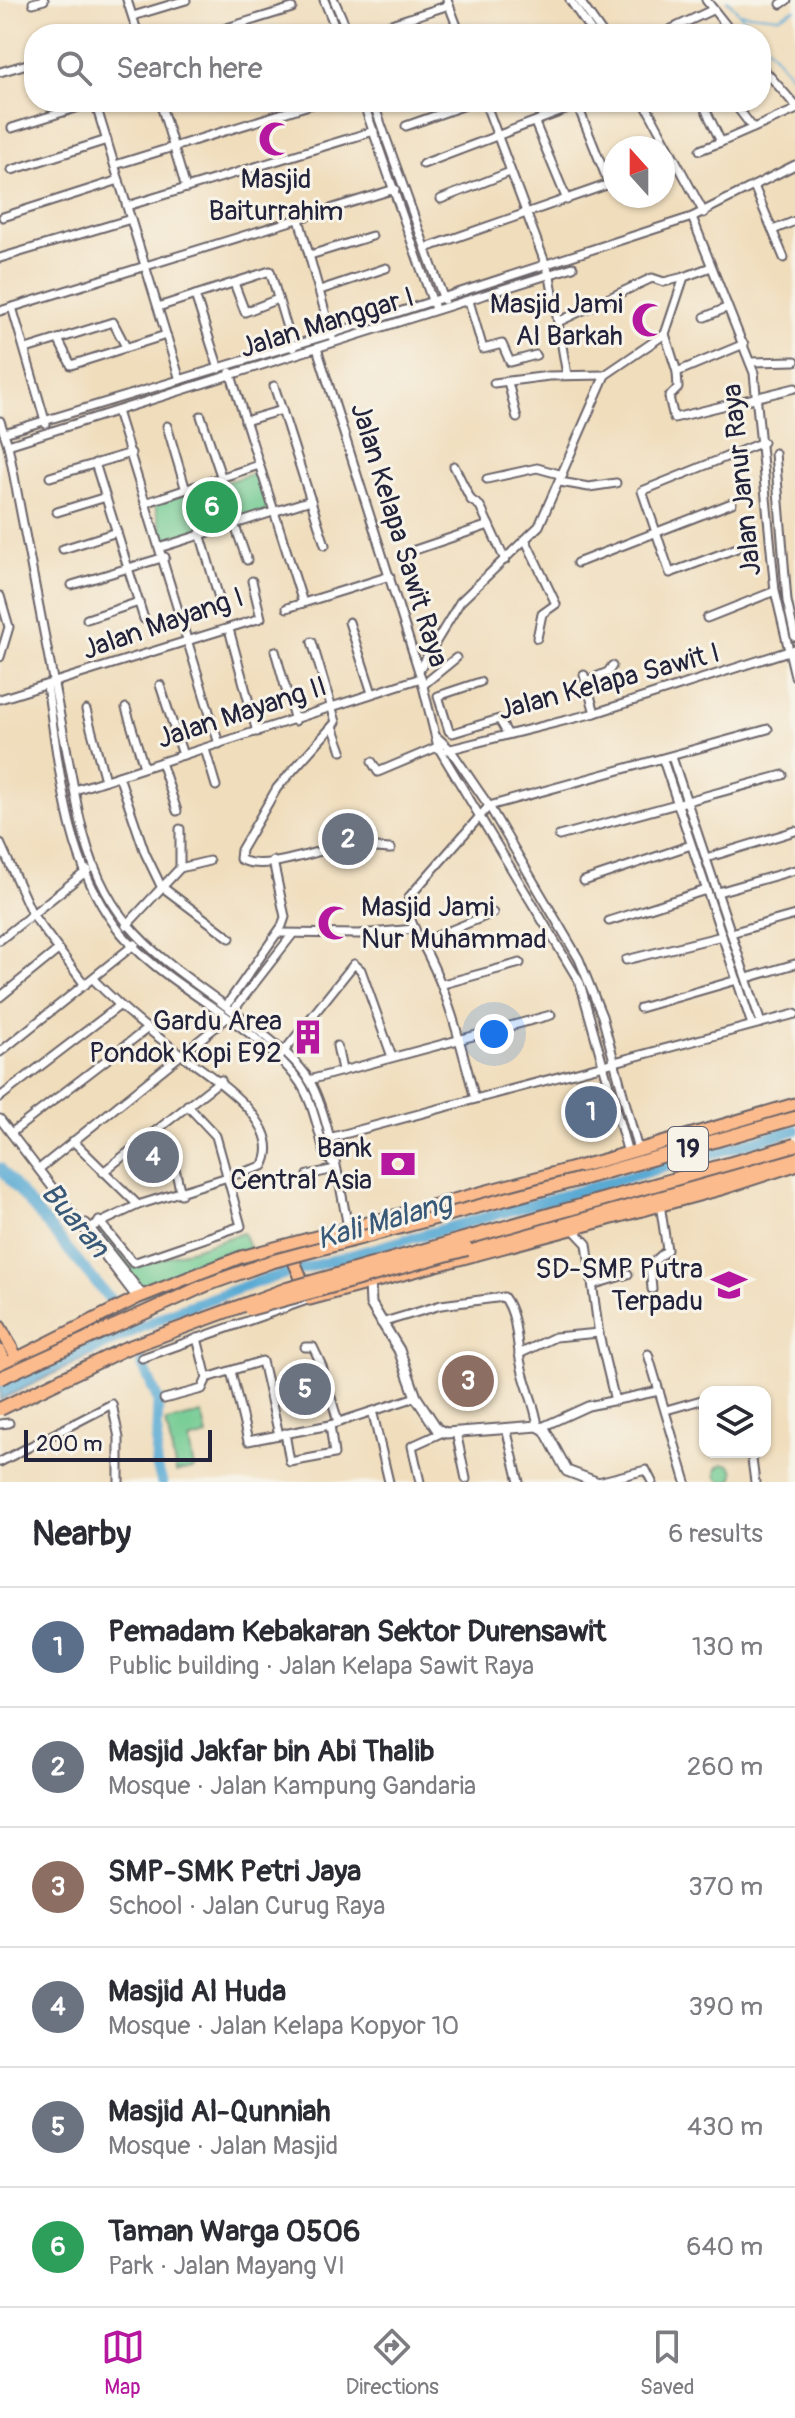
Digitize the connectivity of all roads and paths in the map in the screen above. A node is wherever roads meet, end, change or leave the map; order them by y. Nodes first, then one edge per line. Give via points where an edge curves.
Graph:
1 (44, 0) edge
2 (127, 0) edge
3 (186, 0) edge
4 (324, 0) edge
5 (334, 0) edge
6 (570, 0) edge
7 (579, 0) edge
8 (706, 0) edge
9 (33, 3) dead end
10 (448, 3) edge
11 (292, 8) dead end
12 (712, 10) junction
13 (133, 16) junction
14 (135, 24) edge
15 (240, 24) edge
16 (334, 24) edge
17 (345, 24) edge
18 (390, 24) edge
19 (456, 24) edge
20 (586, 24) edge
21 (596, 24) edge
22 (682, 24) edge
23 (724, 24) edge
24 (24, 65) edge
25 (0, 72) edge
26 (771, 78) edge
27 (795, 107) edge
28 (63, 112) edge
29 (98, 112) edge
30 (163, 112) edge
31 (286, 112) edge
32 (367, 112) edge
33 (377, 112) edge
34 (446, 112) edge
35 (489, 112) edge
36 (559, 112) edge
37 (581, 112) edge
38 (649, 112) edge
39 (707, 112) edge
40 (741, 112) edge
41 (535, 123) junction
42 (406, 126) dead end
43 (12, 128) dead end
44 (753, 128) junction
45 (374, 131) junction
46 (498, 137) junction
47 (107, 140) junction
48 (721, 142) junction
49 (173, 146) junction
50 (700, 150) dead end
51 (603, 163) edge
52 (423, 164) dead end
53 (115, 165) junction
54 (677, 165) joint
55 (795, 165) edge
56 (12, 170) dead end
57 (510, 172) junction
58 (119, 180) junction
59 (603, 186) edge
60 (754, 186) junction
61 (186, 188) junction
62 (395, 189) junction
63 (441, 199) dead end
64 (567, 200) junction
65 (127, 206) junction
66 (704, 213) junction
67 (527, 214) junction
68 (3, 217) dead end
69 (692, 217) junction
70 (131, 219) junction
71 (299, 219) junction
72 (795, 221) edge
73 (773, 230) junction
74 (372, 236) dead end
75 (426, 248) junction
76 (310, 255) junction
77 (0, 258) edge
78 (784, 258) dead end
79 (547, 266) junction
80 (146, 267) junction
81 (573, 267) dead end
82 (711, 267) junction
83 (386, 268) dead end
84 (550, 276) junction
85 (684, 277) junction
86 (234, 283) junction
87 (320, 290) junction
88 (195, 295) junction
89 (443, 298) junction
90 (278, 299) junction
91 (469, 301) junction
92 (432, 302) junction
93 (12, 307) junction
94 (158, 307) junction
95 (726, 308) junction
96 (446, 309) junction
97 (0, 311) edge
98 (436, 312) junction
99 (705, 317) dead end
100 (560, 321) junction
101 (665, 334) junction
102 (166, 335) junction
103 (332, 338) junction
104 (58, 339) junction
105 (744, 344) junction
106 (126, 347) junction
107 (317, 348) junction
108 (26, 349) junction
109 (294, 350) junction
110 (536, 355) dead end
111 (795, 361) edge
112 (750, 362) junction
113 (219, 369) junction
114 (230, 370) junction
115 (677, 372) junction
116 (567, 375) junction
117 (605, 375) junction
118 (180, 380) junction
119 (508, 382) junction
120 (494, 383) dead end
121 (274, 386) dead end
122 (795, 388) edge
123 (757, 399) junction
124 (282, 410) junction
125 (117, 411) junction
126 (201, 416) dead end
127 (517, 418) dead end
128 (0, 421) edge
129 (46, 421) junction
130 (245, 421) junction
131 (167, 426) dead end
132 (4, 433) junction
133 (49, 433) junction
134 (763, 442) junction
135 (8, 445) junction
136 (131, 453) junction
137 (775, 453) dead end
138 (95, 463) junction
139 (259, 465) junction
140 (454, 466) dead end
141 (221, 476) junction
142 (50, 477) dead end
143 (562, 478) junction
144 (487, 479) dead end
145 (616, 483) dead end
146 (185, 487) junction
147 (106, 497) junction
148 (311, 500) junction
149 (148, 502) junction
150 (732, 503) dead end
151 (273, 511) junction
152 (57, 512) dead end
153 (234, 523) junction
154 (489, 525) junction
155 (117, 532) junction
156 (200, 533) junction
157 (654, 534) junction
158 (526, 541) junction
159 (325, 545) dead end
160 (162, 547) junction
161 (737, 548) dead end
162 (63, 549) dead end
163 (406, 553) dead end
164 (165, 557) junction
165 (247, 560) dead end
166 (505, 560) junction
167 (577, 563) dead end
168 (128, 568) junction
169 (390, 576) junction
170 (252, 581) dead end
171 (72, 585) dead end
172 (775, 591) junction
173 (0, 596) edge
174 (139, 602) junction
175 (303, 603) junction
176 (221, 605) dead end
177 (287, 608) dead end
178 (707, 618) dead end
179 (87, 619) dead end
180 (144, 619) dead end
181 (349, 622) dead end
182 (229, 629) junction
183 (795, 637) edge
184 (537, 638) dead end
185 (191, 641) junction
186 (312, 642) dead end
187 (275, 651) dead end
188 (791, 652) edge
189 (0, 657) edge
190 (456, 658) dead end
191 (612, 666) dead end
192 (795, 676) edge
193 (421, 677) junction
194 (480, 682) dead end
195 (51, 684) junction
196 (160, 685) dead end
197 (372, 693) junction
198 (438, 696) junction
199 (0, 699) edge
200 (427, 700) junction
201 (334, 707) junction
202 (126, 708) dead end
203 (86, 710) dead end
204 (595, 713) junction
205 (295, 721) junction
206 (333, 726) junction
207 (768, 729) dead end
208 (257, 732) junction
209 (507, 733) junction
210 (219, 744) junction
211 (443, 748) junction
212 (205, 749) junction
213 (342, 751) dead end
214 (183, 755) junction
215 (672, 757) junction
216 (663, 760) junction
217 (161, 762) junction
218 (372, 762) dead end
219 (144, 767) junction
220 (783, 775) dead end
221 (119, 776) junction
222 (105, 780) junction
223 (216, 786) dead end
224 (75, 790) junction
225 (688, 804) junction
226 (489, 806) junction
227 (678, 806) junction
228 (177, 811) dead end
229 (480, 812) junction
230 (180, 829) dead end
231 (795, 831) edge
232 (559, 836) dead end
233 (0, 843) edge
234 (691, 845) junction
235 (391, 849) dead end
236 (706, 858) junction
237 (209, 861) dead end
238 (273, 861) junction
239 (94, 867) junction
240 (180, 868) junction
241 (795, 870) edge
242 (86, 871) junction
243 (584, 881) dead end
244 (161, 886) junction
245 (706, 890) junction
246 (718, 892) junction
247 (493, 913) dead end
248 (32, 914) junction
249 (795, 915) edge
250 (609, 921) dead end
251 (126, 926) junction
252 (415, 929) junction
253 (280, 933) junction
254 (731, 933) junction
255 (292, 935) junction
256 (722, 936) junction
257 (230, 938) dead end
258 (0, 940) edge
259 (422, 942) junction
260 (137, 943) junction
261 (58, 950) junction
262 (626, 960) dead end
263 (520, 963) dead end
264 (795, 964) edge
265 (747, 978) junction
266 (93, 979) junction
267 (737, 980) junction
268 (443, 984) junction
269 (84, 986) junction
270 (0, 997) edge
271 (119, 1006) junction
272 (640, 1008) dead end
273 (228, 1012) junction
274 (795, 1014) edge
275 (551, 1015) dead end
276 (761, 1023) junction
277 (752, 1025) junction
278 (148, 1028) junction
279 (459, 1038) junction
280 (337, 1046) dead end
281 (0, 1052) edge
282 (183, 1056) junction
283 (281, 1056) junction
284 (392, 1057) junction
285 (616, 1061) junction
286 (604, 1065) junction
287 (342, 1070) junction
288 (221, 1080) junction
289 (309, 1080) junction
290 (0, 1097) edge
291 (475, 1099) junction
292 (795, 1104) edge
293 (187, 1105) junction
294 (795, 1118) edge
295 (0, 1119) edge
296 (632, 1126) junction
297 (622, 1129) junction
298 (11, 1133) junction
299 (151, 1135) junction
300 (329, 1138) junction
301 (73, 1141) junction
302 (795, 1145) edge
303 (633, 1152) junction
304 (795, 1157) edge
305 (795, 1165) edge
306 (334, 1166) junction
307 (39, 1169) junction
308 (103, 1172) junction
309 (308, 1175) dead end
310 (226, 1176) junction
311 (181, 1194) junction
312 (660, 1204) junction
313 (138, 1205) junction
314 (99, 1221) junction
315 (348, 1227) junction
316 (87, 1228) junction
317 (572, 1228) junction
318 (292, 1250) junction
319 (628, 1274) dead end
320 (370, 1283) junction
321 (595, 1284) junction
322 (652, 1289) dead end
323 (308, 1294) junction
324 (140, 1296) junction
325 (110, 1311) junction
326 (381, 1323) junction
327 (183, 1325) junction
328 (3, 1332) edge
329 (599, 1333) junction
330 (197, 1338) junction
331 (31, 1346) junction
332 (305, 1347) dead end
333 (519, 1354) junction
334 (648, 1354) dead end
335 (142, 1358) dead end
336 (6, 1359) edge
337 (231, 1371) junction
338 (0, 1378) edge
339 (207, 1378) junction
340 (659, 1391) junction
341 (416, 1397) junction
342 (164, 1399) dead end
343 (615, 1401) junction
344 (699, 1401) edge
345 (0, 1409) edge
346 (666, 1410) junction
347 (373, 1414) junction
348 (334, 1424) junction
349 (540, 1426) junction
350 (506, 1428) junction
351 (443, 1432) junction
352 (456, 1432) junction
353 (282, 1434) junction
354 (752, 1458) edge
355 (0, 1462) edge
356 (466, 1479) dead end
357 (119, 1482) edge
358 (389, 1482) edge
359 (420, 1482) edge
360 (519, 1482) edge
361 (597, 1482) edge
362 (652, 1482) edge
363 (686, 1482) edge
364 (755, 1482) edge

1 - 9 street
2 - 13 street
3 - 13 street
4 - 16 street
5 - 17 street
6 - 20 street
7 - 21 street
8 - 12 street
10 - 18 street
10 - 19 street
11 - 15 street
12 - 22 street
12 - 23 street
13 - 14 street
24 - 25 street
26 - 27 street
27 - 44 street
28 - 43 street
29 - 47 street
30 - 49 street
31 - 49 street
32 - 45 street
33 - 75 street
34 - 42 street
35 - 46 street
36 - 41 street
37 - 51 street
38 - 54 street
39 - 48 street
40 - 44 street
41 - 46 street
41 - 64 street
44 - 48 street
45 - 61 street
45 - 62 street
46 - 52 street
46 - 57 street
47 - 53 street
47 - 56 street
48 - 50 street
49 - 53 street
49 - 61 street
53 - 58 street
54 - 66 street
55 - 60 street, Jalan Manggar I
57 - 63 street
57 - 67 street
58 - 65 street
58 - 68 street
59 - 64 street
60 - 66 street, Jalan Manggar I
60 - 73 street
61 - 65 street
62 - 71 street
62 - 92 street
64 - 67 street
65 - 70 street
66 - 69 street, Jalan Manggar I
67 - 75 street
67 - 79 street
69 - 79 street, Jalan Manggar I
69 - 82 street, Jalan Janur Raya
70 - 77 street
70 - 80 street
71 - 76 street
71 - 80 street
72 - 73 street
73 - 78 street
74 - 76 street
75 - 89 street
76 - 87 street
79 - 84 street
79 - 89 street, Jalan Manggar I
80 - 93 street
80 - 94 street
81 - 84 street, Jalan Manggar I
82 - 85 street
82 - 95 street, Jalan Janur Raya
83 - 87 street
84 - 91 street, Jalan Manggar I
84 - 100 street
85 - 100 street via 664,282 652,278
85 - 101 street
86 - 88 street
86 - 90 street via 245,312
86 - 90 street via 270,271
87 - 103 street
88 - 94 street
88 - 113 street
89 - 92 street, Jalan Manggar I
89 - 96 street
90 - 109 street
91 - 96 street, Jalan Manggar I
91 - 110 street via 483,349 502,344 510,362
92 - 98 street
92 - 103 street, Jalan Manggar I
93 - 97 street
93 - 108 street
94 - 102 street
95 - 99 street
95 - 105 street, Jalan Janur Raya
96 - 98 street, Jalan Manggar I
98 - 103 street, Jalan Manggar I
100 - 116 street
101 - 115 street
101 - 117 street
102 - 106 street
102 - 118 street
103 - 107 street, Jalan Manggar I
103 - 109 street, Jalan Manggar I
104 - 106 street via 113,322
104 - 106 street via 71,365
104 - 108 street
105 - 112 street, Jalan Janur Raya
105 - 115 street
107 - 109 street, Jalan Manggar I
107 - 169 street, Jalan Kelapa Sawit Raya
108 - 129 street
109 - 114 street, Jalan Manggar I
111 - 112 street
112 - 123 street, Jalan Janur Raya
113 - 114 street
113 - 118 street
114 - 125 street
114 - 130 street
115 - 123 street via 678,388 669,397 674,418
116 - 117 street
116 - 119 street
117 - 143 street
118 - 129 street
119 - 120 street
119 - 127 street
121 - 124 street
122 - 123 street
123 - 134 street, Jalan Janur Raya
124 - 130 street
124 - 148 street
125 - 133 street
125 - 136 street
126 - 141 street
128 - 132 street
129 - 132 street
129 - 133 street
130 - 139 street
131 - 146 street
132 - 135 street
133 - 135 street
134 - 157 street via 644,487
134 - 172 street, Jalan Janur Raya
135 - 195 street
136 - 138 street
136 - 149 street
137 - 183 street, Jalan Janur Raya via 787,601
138 - 142 street
138 - 147 street
139 - 141 street
139 - 151 street
140 - 154 street
141 - 146 street
143 - 144 street via 537,468
143 - 145 street via 589,487
143 - 158 street
146 - 149 street
147 - 152 street
147 - 155 street
148 - 151 street
148 - 159 street
149 - 160 street
150 - 157 street
151 - 153 street
151 - 175 street
153 - 156 street
153 - 165 street
154 - 163 street
154 - 166 street
155 - 162 street
155 - 168 street
156 - 160 street
156 - 176 street
157 - 161 street via 670,573
157 - 167 street
158 - 166 street
158 - 184 street via 556,604 542,614
160 - 164 street
164 - 168 street
164 - 185 street
166 - 193 street via 457,606
168 - 171 street
168 - 174 street
169 - 175 street, Jalan Mayang I
169 - 193 street, Jalan Kelapa Sawit Raya
170 - 182 street, Jalan Mayang I via 262,617
172 - 178 street
172 - 188 street, Jalan Janur Raya
173 - 189 street via 9,627
174 - 179 street
174 - 180 street
175 - 177 street, Jalan Mayang I
181 - 197 street
182 - 185 street, Jalan Mayang I
182 - 208 street
185 - 195 street, Jalan Mayang I
185 - 210 street
186 - 201 street
187 - 205 street
188 - 192 street, Jalan Janur Raya
188 - 204 street, Jalan Kelapa Sawit I
190 - 193 street
191 - 204 street via 585,678
193 - 197 street, Jalan Mayang II
193 - 200 street, Jalan Kelapa Sawit Raya
194 - 198 street
195 - 199 street, Jalan Mayang I
195 - 224 street
195 - 242 street via 66,802
196 - 214 street
197 - 201 street, Jalan Mayang II
198 - 200 street
198 - 209 street via 451,733 499,719
200 - 211 street, Jalan Kelapa Sawit Raya
201 - 205 street, Jalan Mayang II
201 - 206 street
202 - 219 street
203 - 222 street
204 - 209 street, Jalan Kelapa Sawit I
205 - 208 street, Jalan Mayang II
206 - 213 street
206 - 238 street via 277,788 240,853 245,862
207 - 215 street
208 - 210 street, Jalan Mayang II
209 - 211 street, Jalan Kelapa Sawit I
210 - 212 street, Jalan Mayang II
211 - 218 street, Jalan Kelapa Sawit I via 378,772
211 - 226 street, Jalan Kelapa Sawit Raya
211 - 229 street, Jalan Kelapa Sawit Raya
212 - 214 street, Jalan Mayang II
212 - 223 street
214 - 217 street, Jalan Mayang II
215 - 216 street
215 - 225 street
216 - 226 street
216 - 227 street
217 - 219 street, Jalan Mayang II
217 - 228 street
219 - 221 street, Jalan Mayang II
220 - 225 street
221 - 222 street, Jalan Mayang II
221 - 244 street
222 - 224 street, Jalan Mayang II
224 - 239 street
225 - 227 street
225 - 236 street
226 - 229 street
226 - 285 street, Jalan Kelapa Sawit Raya via 579,959
227 - 232 street
227 - 234 street
229 - 252 street via 409,897
229 - 286 street, Jalan Kelapa Sawit Raya via 580,983
230 - 240 street
231 - 236 street
233 - 248 street
234 - 243 street
234 - 245 street
235 - 238 street via 336,848
236 - 246 street
237 - 240 street
238 - 253 street via 285,917
239 - 242 street
239 - 251 street
240 - 244 street
241 - 246 street
242 - 248 street
242 - 260 street via 112,923
244 - 251 street
244 - 257 street
245 - 250 street
245 - 256 street
246 - 254 street
247 - 259 street
248 - 258 street
248 - 261 street
249 - 254 street
251 - 260 street
252 - 255 street
252 - 259 street
253 - 255 street
253 - 273 street
254 - 265 street
255 - 273 street
256 - 262 street
256 - 267 street
259 - 268 street
260 - 266 street
260 - 273 street
261 - 269 street
261 - 270 street
263 - 268 street
264 - 265 street
265 - 276 street
266 - 269 street
266 - 271 street
267 - 272 street
267 - 277 street
268 - 279 street
269 - 281 street
271 - 278 street
271 - 290 street
273 - 282 street
273 - 283 street
274 - 276 street
275 - 279 street
276 - 277 street
277 - 285 street
278 - 282 street
278 - 298 street
279 - 284 street
279 - 291 street
280 - 287 street
282 - 288 street
282 - 301 street
283 - 284 street via 354,964 361,970
283 - 289 street
283 - 306 street via 298,1078
284 - 287 street
285 - 286 street
285 - 296 street, Jalan Kelapa Sawit Raya
286 - 291 street
286 - 297 street, Jalan Kelapa Sawit Raya
287 - 289 street
288 - 293 street
288 - 310 street via 254,1116 267,1158 263,1166
289 - 300 street
291 - 300 street
292 - 303 main road
293 - 299 street
293 - 310 street via 216,1136
294 - 338 highway, 19, bridge via 270,1262 206,1285
295 - 298 street
296 - 297 street
296 - 303 street, Jalan Kelapa Sawit Raya
297 - 303 street, Jalan Kelapa Sawit Raya
298 - 307 street
299 - 308 street
299 - 311 street via 173,1160
300 - 306 street
301 - 307 street
301 - 308 street
302 - 327 highway, 19, bridge via 287,1289
303 - 315 main road
304 - 327 highway, bridge
305 - 312 main road
306 - 309 street
306 - 315 street
307 - 316 street
308 - 313 street
310 - 311 street
310 - 314 street via 239,1228 135,1264
311 - 313 street
312 - 317 main road
312 - 322 street via 667,1250 648,1268
313 - 314 street
314 - 316 street
315 - 318 main road
316 - 324 street
317 - 320 main road
317 - 321 street via 587,1244
318 - 323 main road, bridge
318 - 324 main road via 281,1245
319 - 321 street
320 - 323 main road
320 - 326 street via 370,1301
321 - 329 street
323 - 330 street
324 - 325 main road
325 - 331 main road
325 - 336 main road
326 - 333 street via 432,1307 500,1296 508,1303
326 - 341 street via 399,1350
327 - 345 highway, 19, bridge
328 - 331 main road via 14,1346
328 - 336 main road
329 - 333 street via 555,1337
329 - 343 street
330 - 335 street
330 - 339 street
331 - 336 main road
332 - 348 street via 313,1347 319,1358
333 - 349 street
334 - 340 street
337 - 339 street
337 - 353 street via 246,1440
337 - 353 street via 262,1361
339 - 342 street via 202,1389
340 - 343 street
340 - 346 street
341 - 347 street
341 - 351 street
343 - 349 street via 578,1409
344 - 346 street
346 - 363 street
347 - 348 street
347 - 358 street
348 - 353 street
348 - 353 street via 335,1452 303,1462 290,1462
349 - 350 street
349 - 361 street via 567,1471
350 - 352 street
350 - 360 street
351 - 352 street
351 - 359 street via 412,1446
352 - 356 street
354 - 364 street
355 - 357 street via 112,1404
361 - 362 street via 644,1470

